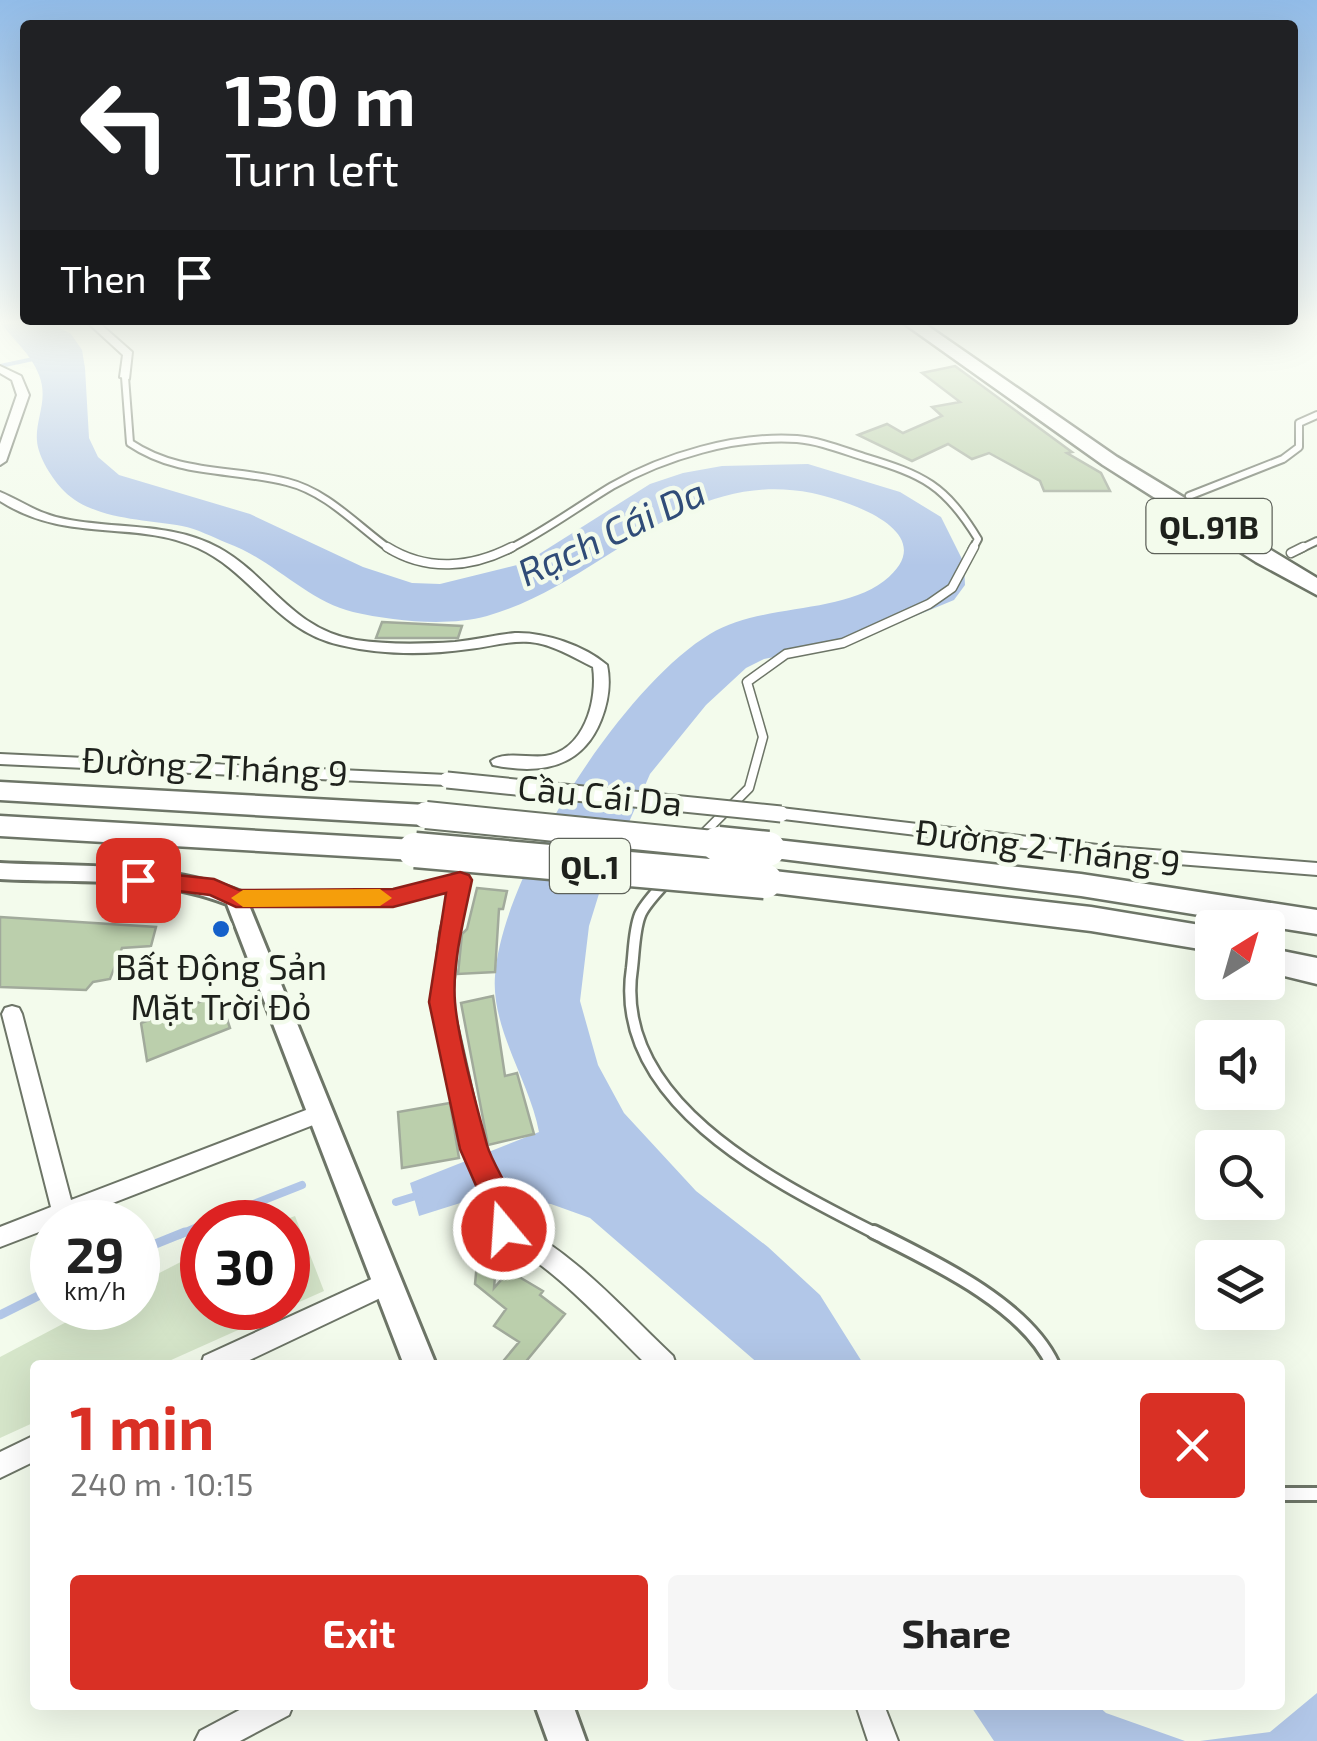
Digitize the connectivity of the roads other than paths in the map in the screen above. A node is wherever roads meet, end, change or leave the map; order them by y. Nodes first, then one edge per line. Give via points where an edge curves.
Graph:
1 (20, 403) edge
2 (127, 403) edge
3 (1020, 403) edge
4 (1042, 403) edge
5 (1317, 415) edge
6 (0, 461) edge
7 (0, 496) edge
8 (1189, 496) junction
9 (1317, 541) edge
10 (1291, 553) junction
11 (1317, 567) edge
12 (1317, 588) edge
13 (0, 759) edge
14 (499, 761) dead end
15 (0, 791) edge
16 (426, 815) joint
17 (0, 826) edge
18 (768, 849) joint
19 (415, 850) joint
20 (689, 852) dead end
21 (677, 867) dead end
22 (1317, 869) edge
23 (0, 871) edge
24 (765, 882) joint
25 (1081, 886) junction
26 (236, 898) junction
27 (1317, 914) edge
28 (1091, 919) junction
29 (1317, 922) edge
30 (1195, 936) edge
31 (1195, 943) edge
32 (1285, 951) edge
33 (1317, 956) edge
34 (1285, 964) edge
35 (1317, 972) edge
36 (4, 1020) edge
37 (319, 1114) junction
38 (61, 1200) edge
39 (93, 1200) edge
40 (30, 1224) edge
41 (0, 1236) edge
42 (387, 1283) junction
43 (224, 1360) edge
44 (418, 1360) edge
45 (659, 1360) edge
46 (1051, 1360) edge
47 (30, 1450) edge
48 (0, 1465) edge
49 (1285, 1494) edge
50 (1317, 1494) edge
51 (269, 1710) edge
52 (556, 1710) edge
53 (872, 1710) edge
54 (210, 1741) edge
55 (567, 1741) edge
56 (883, 1741) edge

1 - 6 street
2 - 20 lane via 130,442 152,460 293,482 423,564 481,561 532,539 617,483 723,446 799,439 876,460 948,495 978,539 952,588 843,643 786,654 747,682 764,738 749,788
3 - 12 highway, QL.91B
4 - 8 highway, QL.91B
5 - 8 lane via 1299,424 1300,447 1283,459
7 - 14 street via 34,515 76,526 156,532 201,544 293,622 324,637 412,648 532,638 600,665 599,702 589,734 574,751 542,764
8 - 10 highway, QL.91B
9 - 10 lane
10 - 11 highway, QL.91B
13 - 22 street, bridge via 446,780
15 - 16 highway, Đường 2 Tháng 9 / QL.1
16 - 18 highway, Cầu Cái Da / QL.1, bridge
17 - 19 highway, Đường 2 Tháng 9 / QL.1
18 - 25 highway, Đường 2 Tháng 9 / QL.1
19 - 24 highway, Cầu Cái Da / QL.1, bridge
21 - 46 lane via 640,914 627,998 640,1048 696,1124 779,1184 963,1277 1043,1343
23 - 26 street via 172,882
24 - 28 highway, Đường 2 Tháng 9 / QL.1
25 - 27 highway
25 - 29 highway, Đường 2 Tháng 9 / QL.1
26 - 37 street
26 - 45 street via 393,898 460,880 441,994 474,1149 504,1229 569,1273
28 - 30 highway, Đường 2 Tháng 9 / QL.1
28 - 31 highway
32 - 33 highway
34 - 35 highway
36 - 38 street
37 - 39 street
37 - 42 street
40 - 41 street
42 - 43 street
42 - 44 street
47 - 48 street
49 - 50 lane
51 - 54 street
52 - 55 street
53 - 56 street

